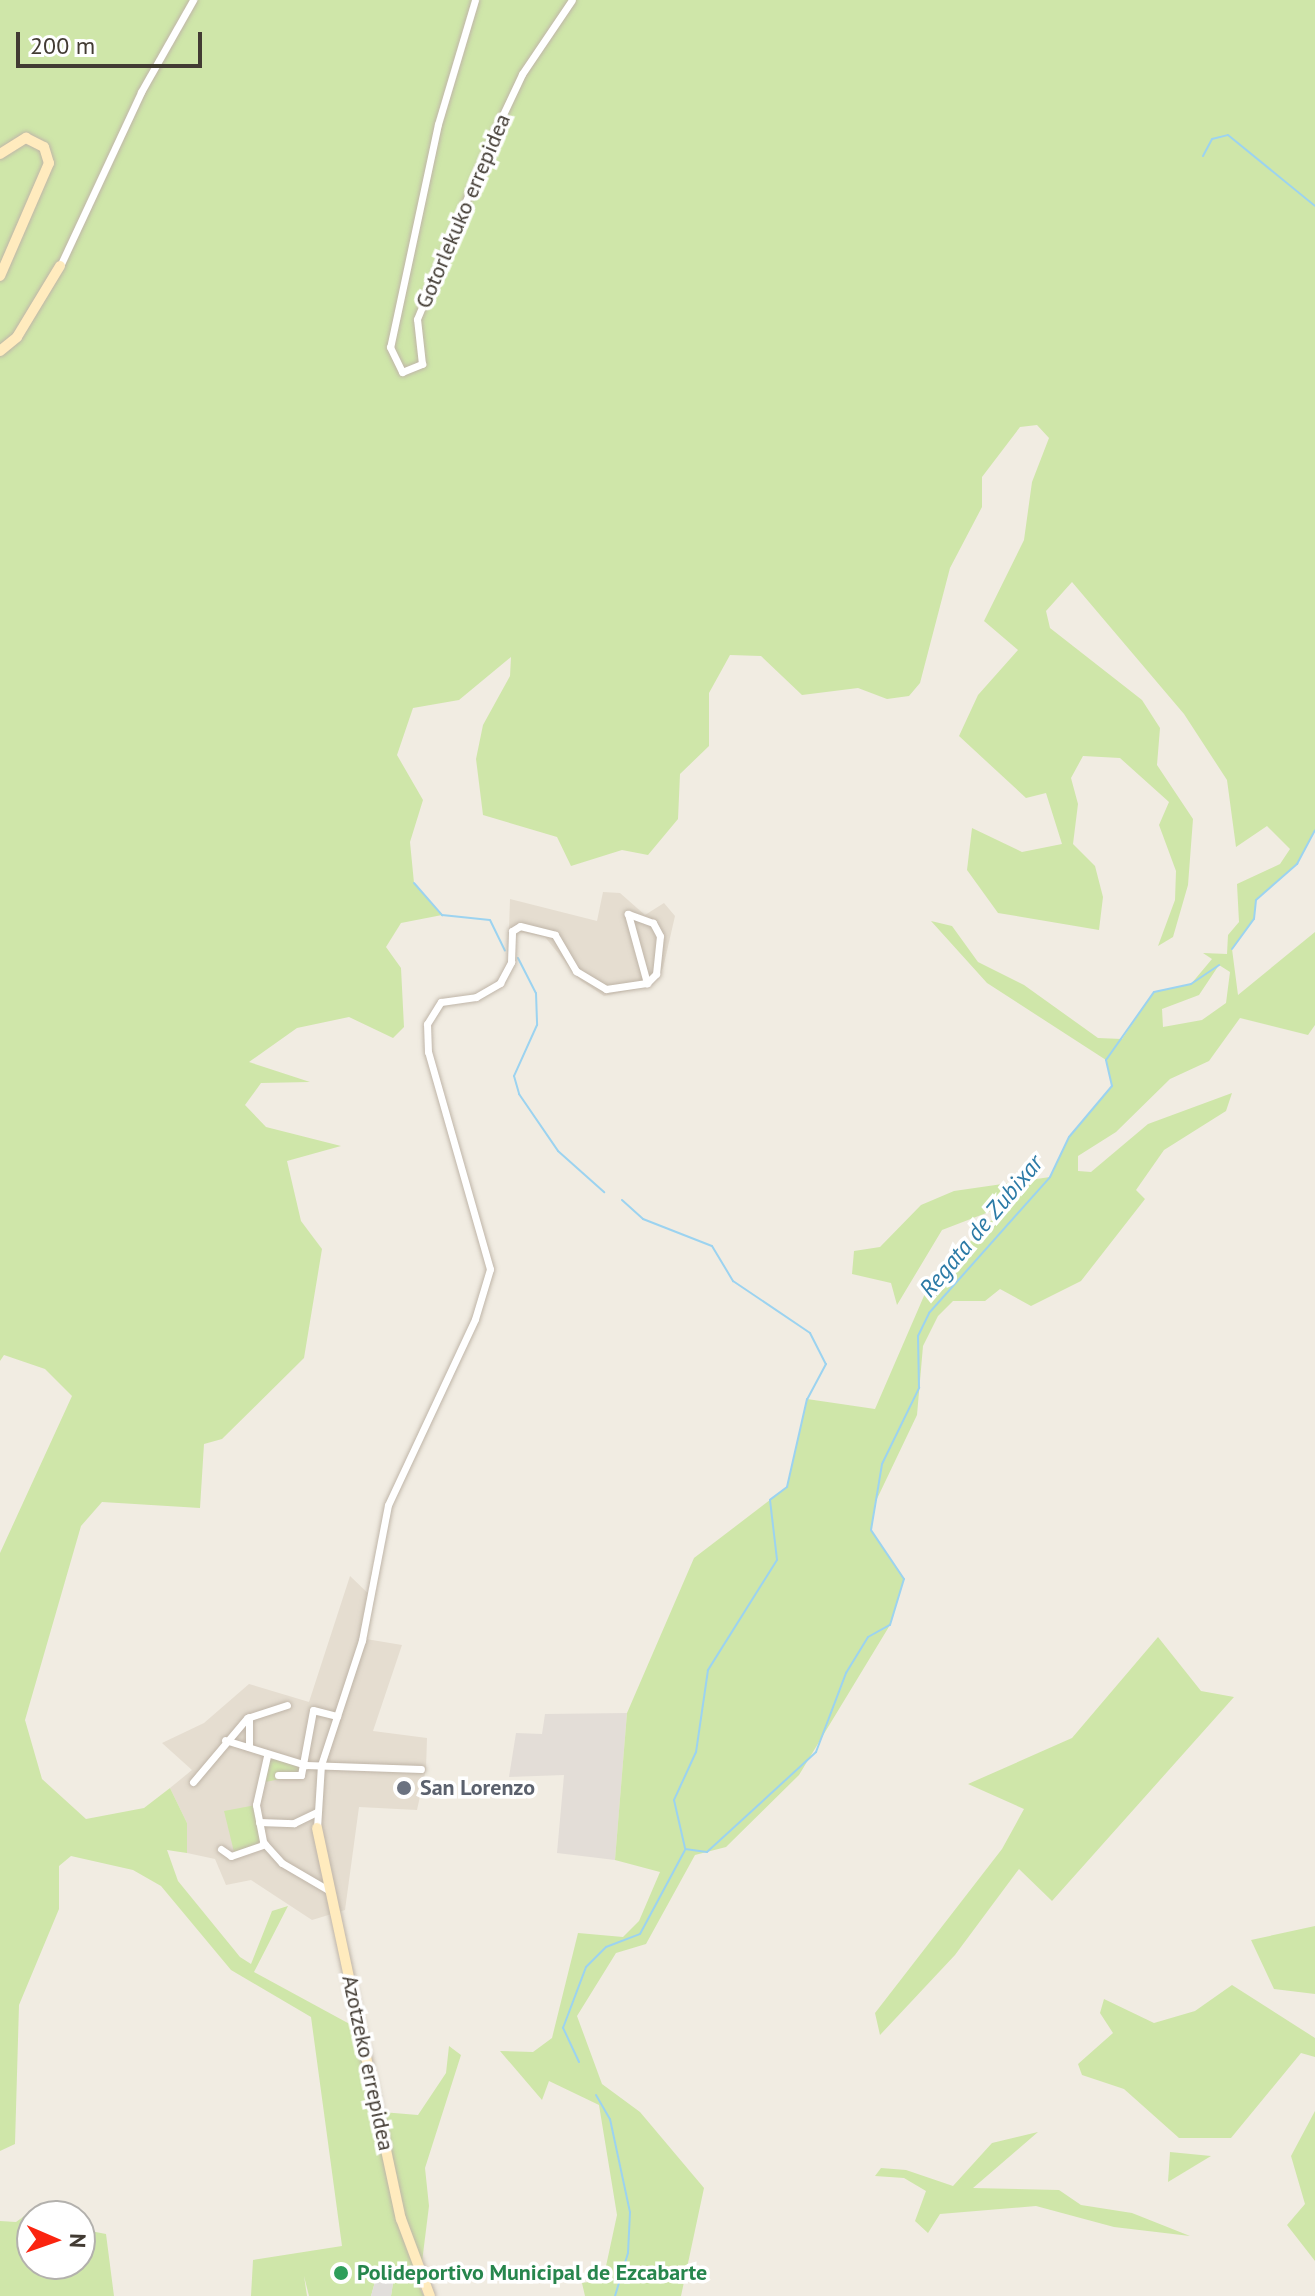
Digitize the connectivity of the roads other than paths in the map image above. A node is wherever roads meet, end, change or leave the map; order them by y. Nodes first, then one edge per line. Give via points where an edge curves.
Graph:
1 (193, 0) edge
2 (475, 0) edge
3 (572, 0) edge
4 (0, 154) edge
5 (60, 266) joint
6 (0, 276) edge
7 (0, 351) edge
8 (647, 983) junction
9 (287, 1705) dead end
10 (337, 1716) junction
11 (249, 1717) junction
12 (225, 1740) junction
13 (249, 1747) junction
14 (267, 1756) junction
15 (306, 1765) junction
16 (321, 1765) junction
17 (421, 1769) dead end
18 (278, 1775) dead end
19 (193, 1782) dead end
20 (318, 1811) junction
21 (259, 1822) junction
22 (317, 1828) joint
23 (265, 1844) junction
24 (221, 1849) dead end
25 (330, 1891) junction
26 (430, 2296) edge

1 - 5 street
2 - 3 street, Gotorlekuko errepidea via 451,72 390,347 402,372 422,364 417,319 491,140 522,74
4 - 6 street via 26,138 44,147 49,163
5 - 7 street via 17,337
8 - 8 street via 656,974 660,936 653,923 628,914
8 - 10 street via 606,989 576,971 555,935 520,926 512,931 511,962 500,983 476,997 441,1002 424,1034 490,1269 475,1319 388,1505 362,1640
9 - 11 street
10 - 15 street via 313,1710
10 - 16 street
11 - 12 street
11 - 13 street
12 - 13 street
12 - 19 street
13 - 14 street
14 - 15 street
14 - 21 street
15 - 16 street
15 - 18 street via 301,1775
16 - 17 street
16 - 20 street
20 - 21 street via 294,1823
20 - 22 street
21 - 23 street
22 - 25 street, Azotzeko errepidea
23 - 24 street via 231,1856
23 - 25 street
25 - 26 street, Azotzeko errepidea via 401,2219

